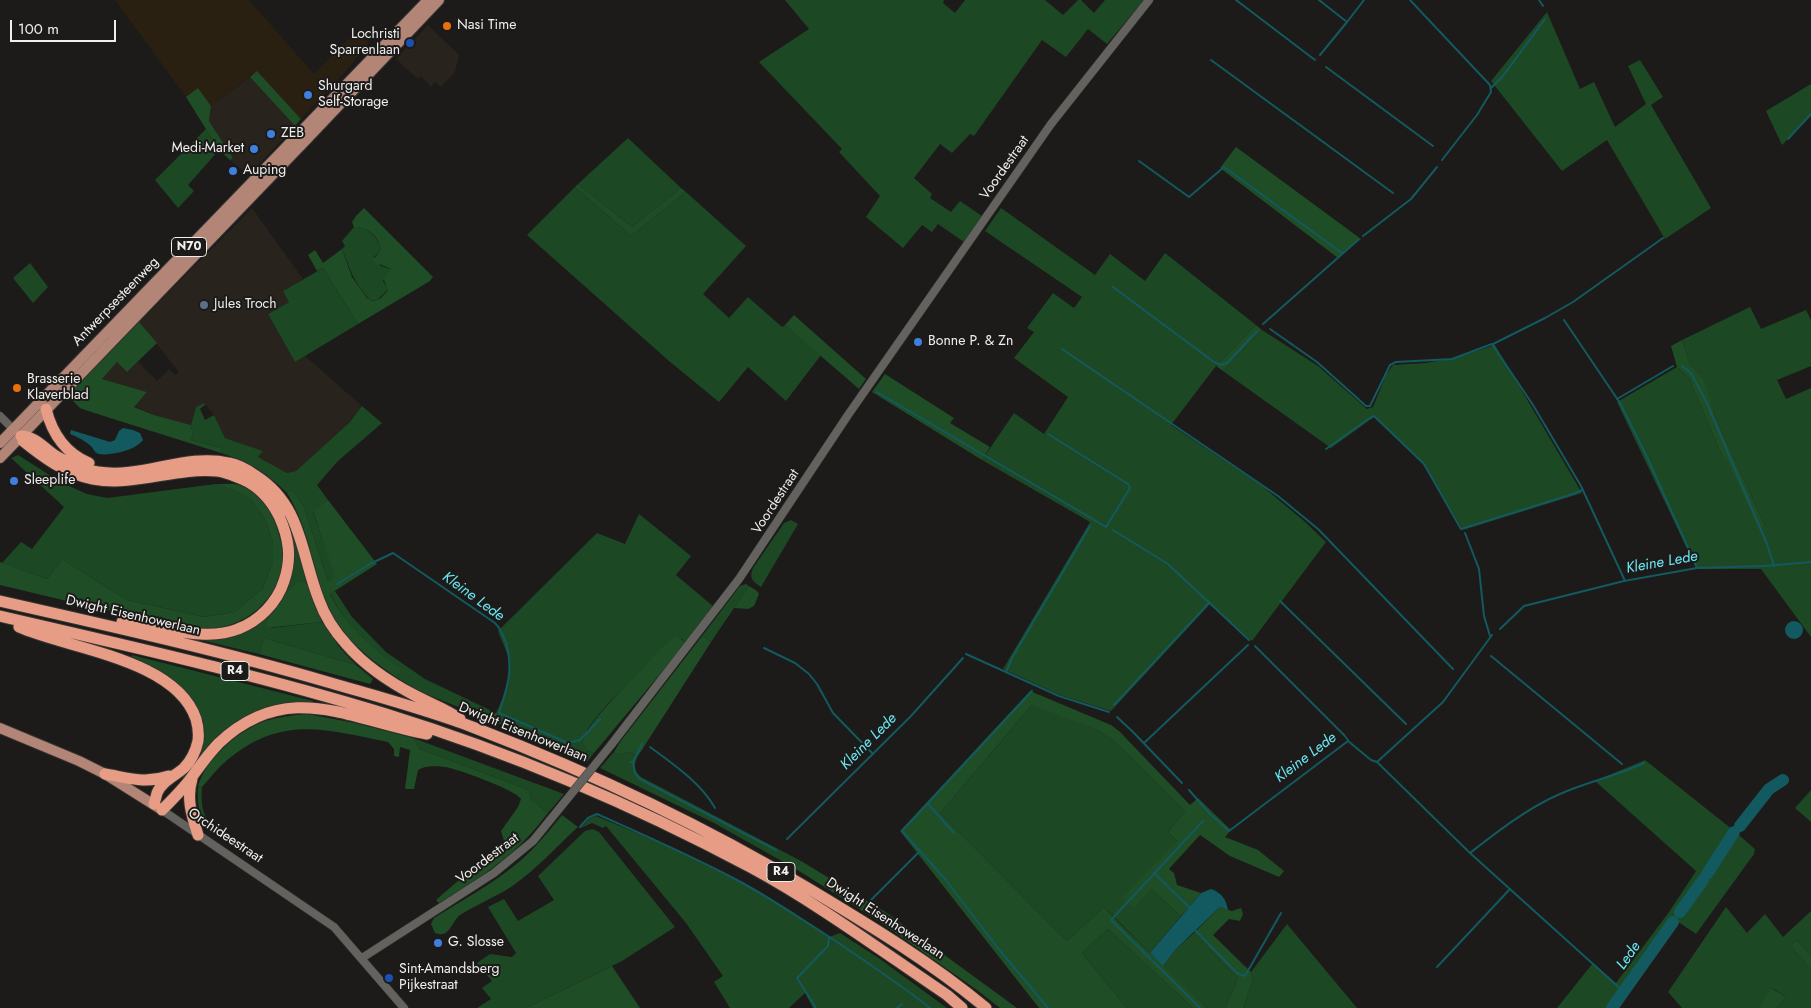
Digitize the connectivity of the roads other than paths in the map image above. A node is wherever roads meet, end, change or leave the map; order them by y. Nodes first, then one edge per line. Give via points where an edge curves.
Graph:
1 (428, 0) edge
2 (439, 0) edge
3 (1149, 0) edge
4 (242, 198) junction
5 (133, 311) junction
6 (46, 409) junction
7 (0, 416) edge
8 (17, 432) junction
9 (0, 443) edge
10 (0, 458) edge
11 (116, 472) junction
12 (0, 601) edge
13 (0, 617) edge
14 (98, 623) junction
15 (0, 728) edge
16 (474, 728) junction
17 (465, 741) junction
18 (105, 774) junction
19 (194, 774) junction
20 (173, 775) junction
21 (158, 807) junction
22 (198, 835) junction
23 (362, 958) junction
24 (404, 1008) edge
25 (962, 1008) edge
26 (986, 1008) edge

1 - 4 main road, Antwerpsesteenweg / N70
2 - 4 main road, Antwerpsesteenweg / N70 via 307,139
3 - 23 street, Voordestraat, bridge via 1051,124 853,408 739,579 533,840 494,873
4 - 5 main road, Antwerpsesteenweg / N70
5 - 6 main road, Antwerpsesteenweg / N70
5 - 8 main road, Antwerpsesteenweg / N70
6 - 8 main road, Antwerpsesteenweg / N70
6 - 11 highway via 58,438 70,452
7 - 8 street
8 - 9 main road, Antwerpsesteenweg / N70
8 - 10 main road, Antwerpsesteenweg / N70
8 - 11 highway via 82,468
8 - 14 highway via 22,441 54,464 92,479 116,482 186,472 225,472 265,494 285,528 289,548 288,569 282,588 272,604 250,624 235,631 210,634 126,622
11 - 16 highway via 205,460 240,466 266,482 278,493 296,523 319,601 327,619 347,645 377,672
12 - 14 highway, Dwight Eisenhowerlaan / R4
13 - 17 highway, Dwight Eisenhowerlaan / R4 via 218,666 388,715
13 - 20 highway via 22,628 128,661 156,675 178,692 194,712 198,741 192,758
14 - 16 highway, Dwight Eisenhowerlaan / R4 via 287,670
15 - 18 main road, Orchideestraat
16 - 26 highway, Dwight Eisenhowerlaan / R4 via 655,804 752,854 953,981
17 - 19 highway via 328,709 285,709 250,721 231,733
17 - 25 highway, Dwight Eisenhowerlaan / R4 via 560,777 754,869 834,918
18 - 20 highway via 155,781
18 - 21 main road, Orchideestraat
19 - 21 highway
19 - 22 highway via 189,789 190,807
20 - 21 highway via 157,792
21 - 22 street, Orchideestraat
22 - 23 street, Orchideestraat via 321,916
23 - 24 street, Orchideestraat

